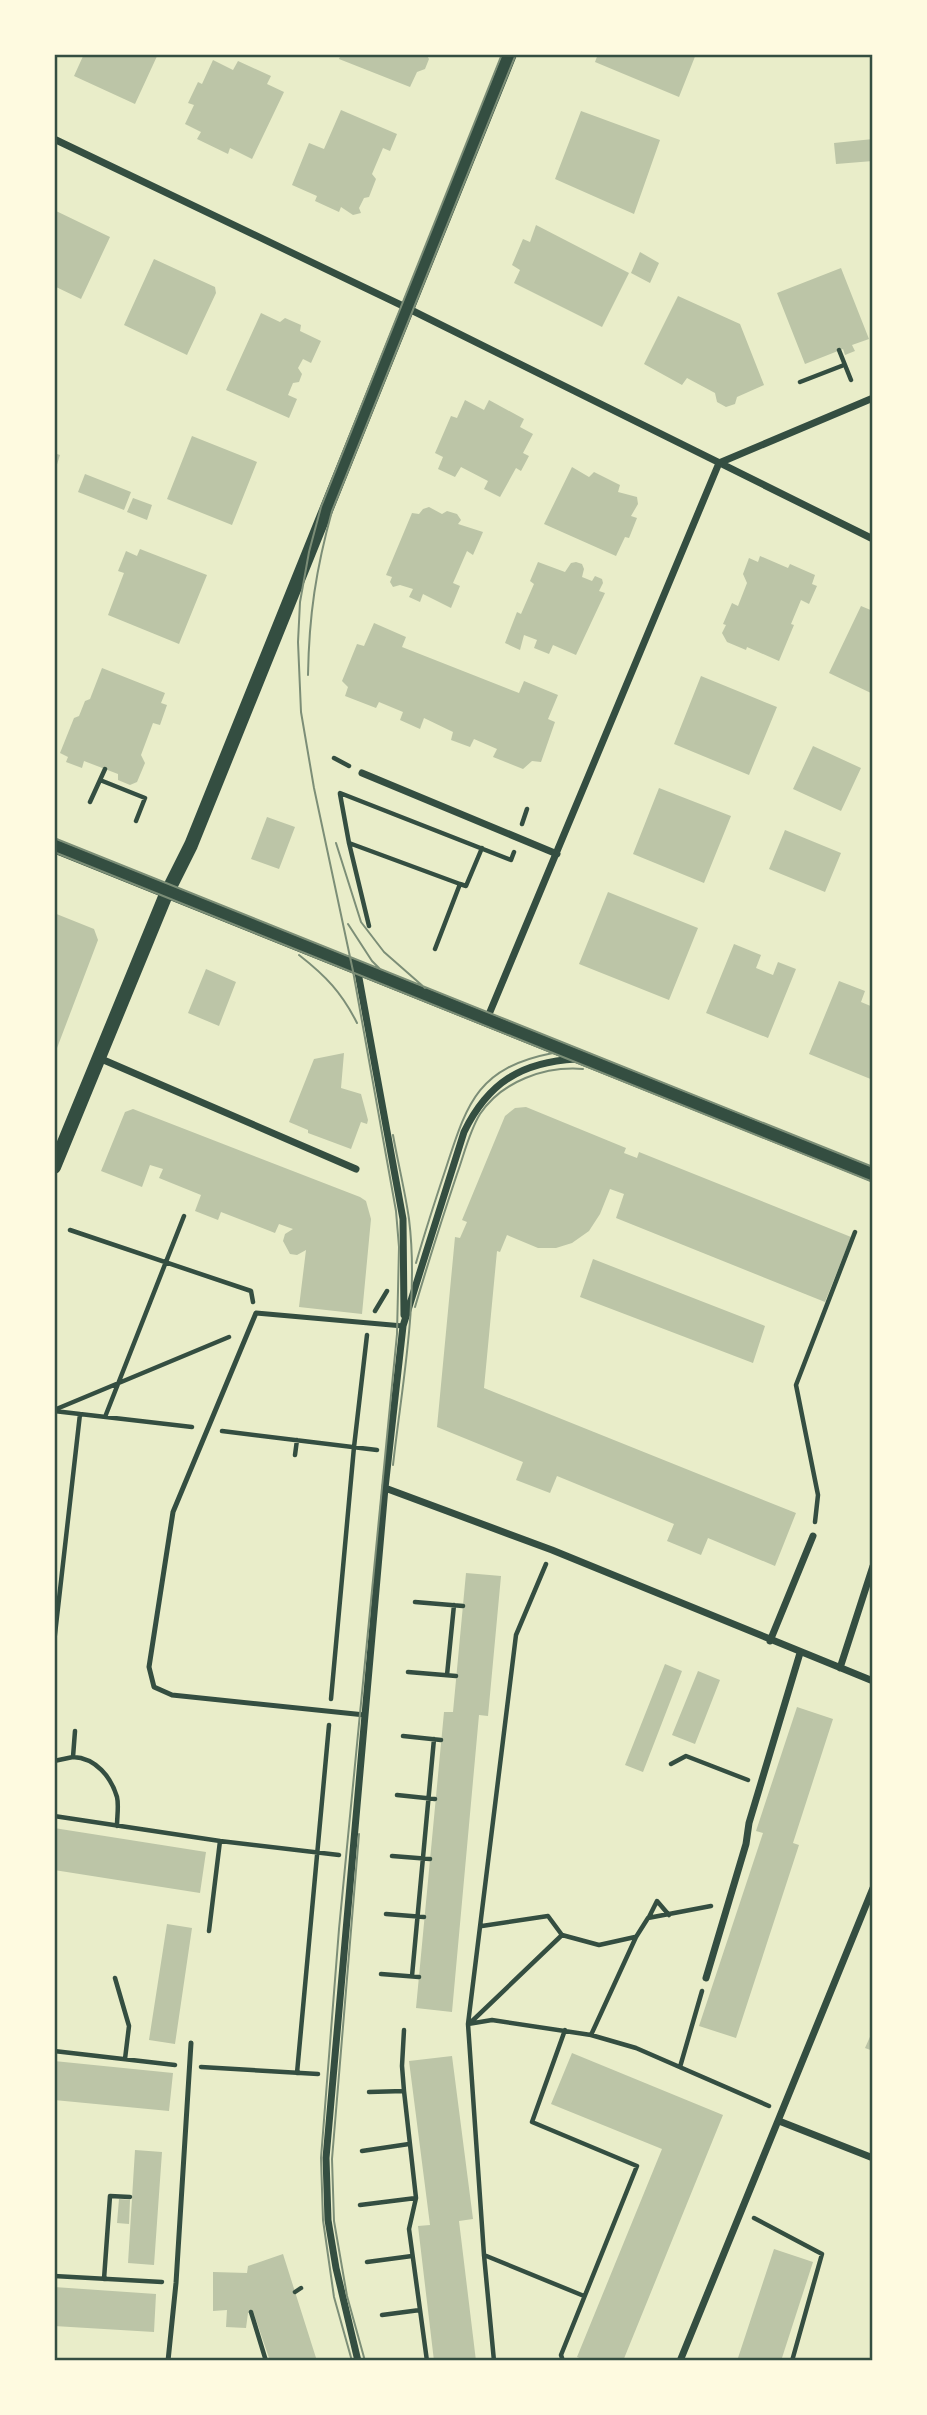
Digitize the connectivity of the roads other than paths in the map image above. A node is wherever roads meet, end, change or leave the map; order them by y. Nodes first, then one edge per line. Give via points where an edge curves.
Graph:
1 (510, 54) edge
2 (54, 139) edge
3 (407, 307) junction
4 (873, 398) edge
5 (719, 463) junction
6 (873, 539) edge
7 (362, 773) dead end
8 (54, 846) edge
9 (557, 854) junction
10 (168, 891) junction
11 (357, 967) junction
12 (487, 1019) junction
13 (98, 1058) junction
14 (583, 1058) junction
15 (54, 1167) edge
16 (356, 1169) dead end
17 (873, 1175) edge
18 (403, 1326) junction
19 (385, 1488) junction
20 (813, 1536) road end
21 (873, 1566) edge
22 (771, 1641) junction
23 (800, 1653) junction
24 (840, 1668) junction
25 (873, 1681) edge
26 (365, 1715) junction
27 (873, 1888) edge
28 (706, 1978) road end
29 (191, 2043) dead end
30 (779, 2121) junction
31 (873, 2158) edge
32 (168, 2361) edge
33 (358, 2361) edge
34 (680, 2361) edge

1 - 3 main road
2 - 3 street
3 - 5 street
3 - 10 main road via 191,845
4 - 5 street
5 - 6 street
5 - 9 street
7 - 9 street
8 - 10 main road
9 - 12 street
10 - 11 main road
10 - 13 main road
11 - 12 main road
11 - 18 street via 404,1219
12 - 14 main road
13 - 15 main road
13 - 16 street
14 - 17 main road
14 - 18 street via 521,1070 489,1092 475,1110
18 - 19 street
18 - 26 lane via 256,1313 173,1511 149,1667 154,1687 172,1695
19 - 22 street via 552,1550
19 - 26 street
20 - 22 street
21 - 24 street
22 - 23 street
23 - 24 street
23 - 28 street
24 - 25 street
26 - 33 street via 326,2158 328,2220
27 - 30 street
29 - 32 lane
30 - 31 street
30 - 34 street

